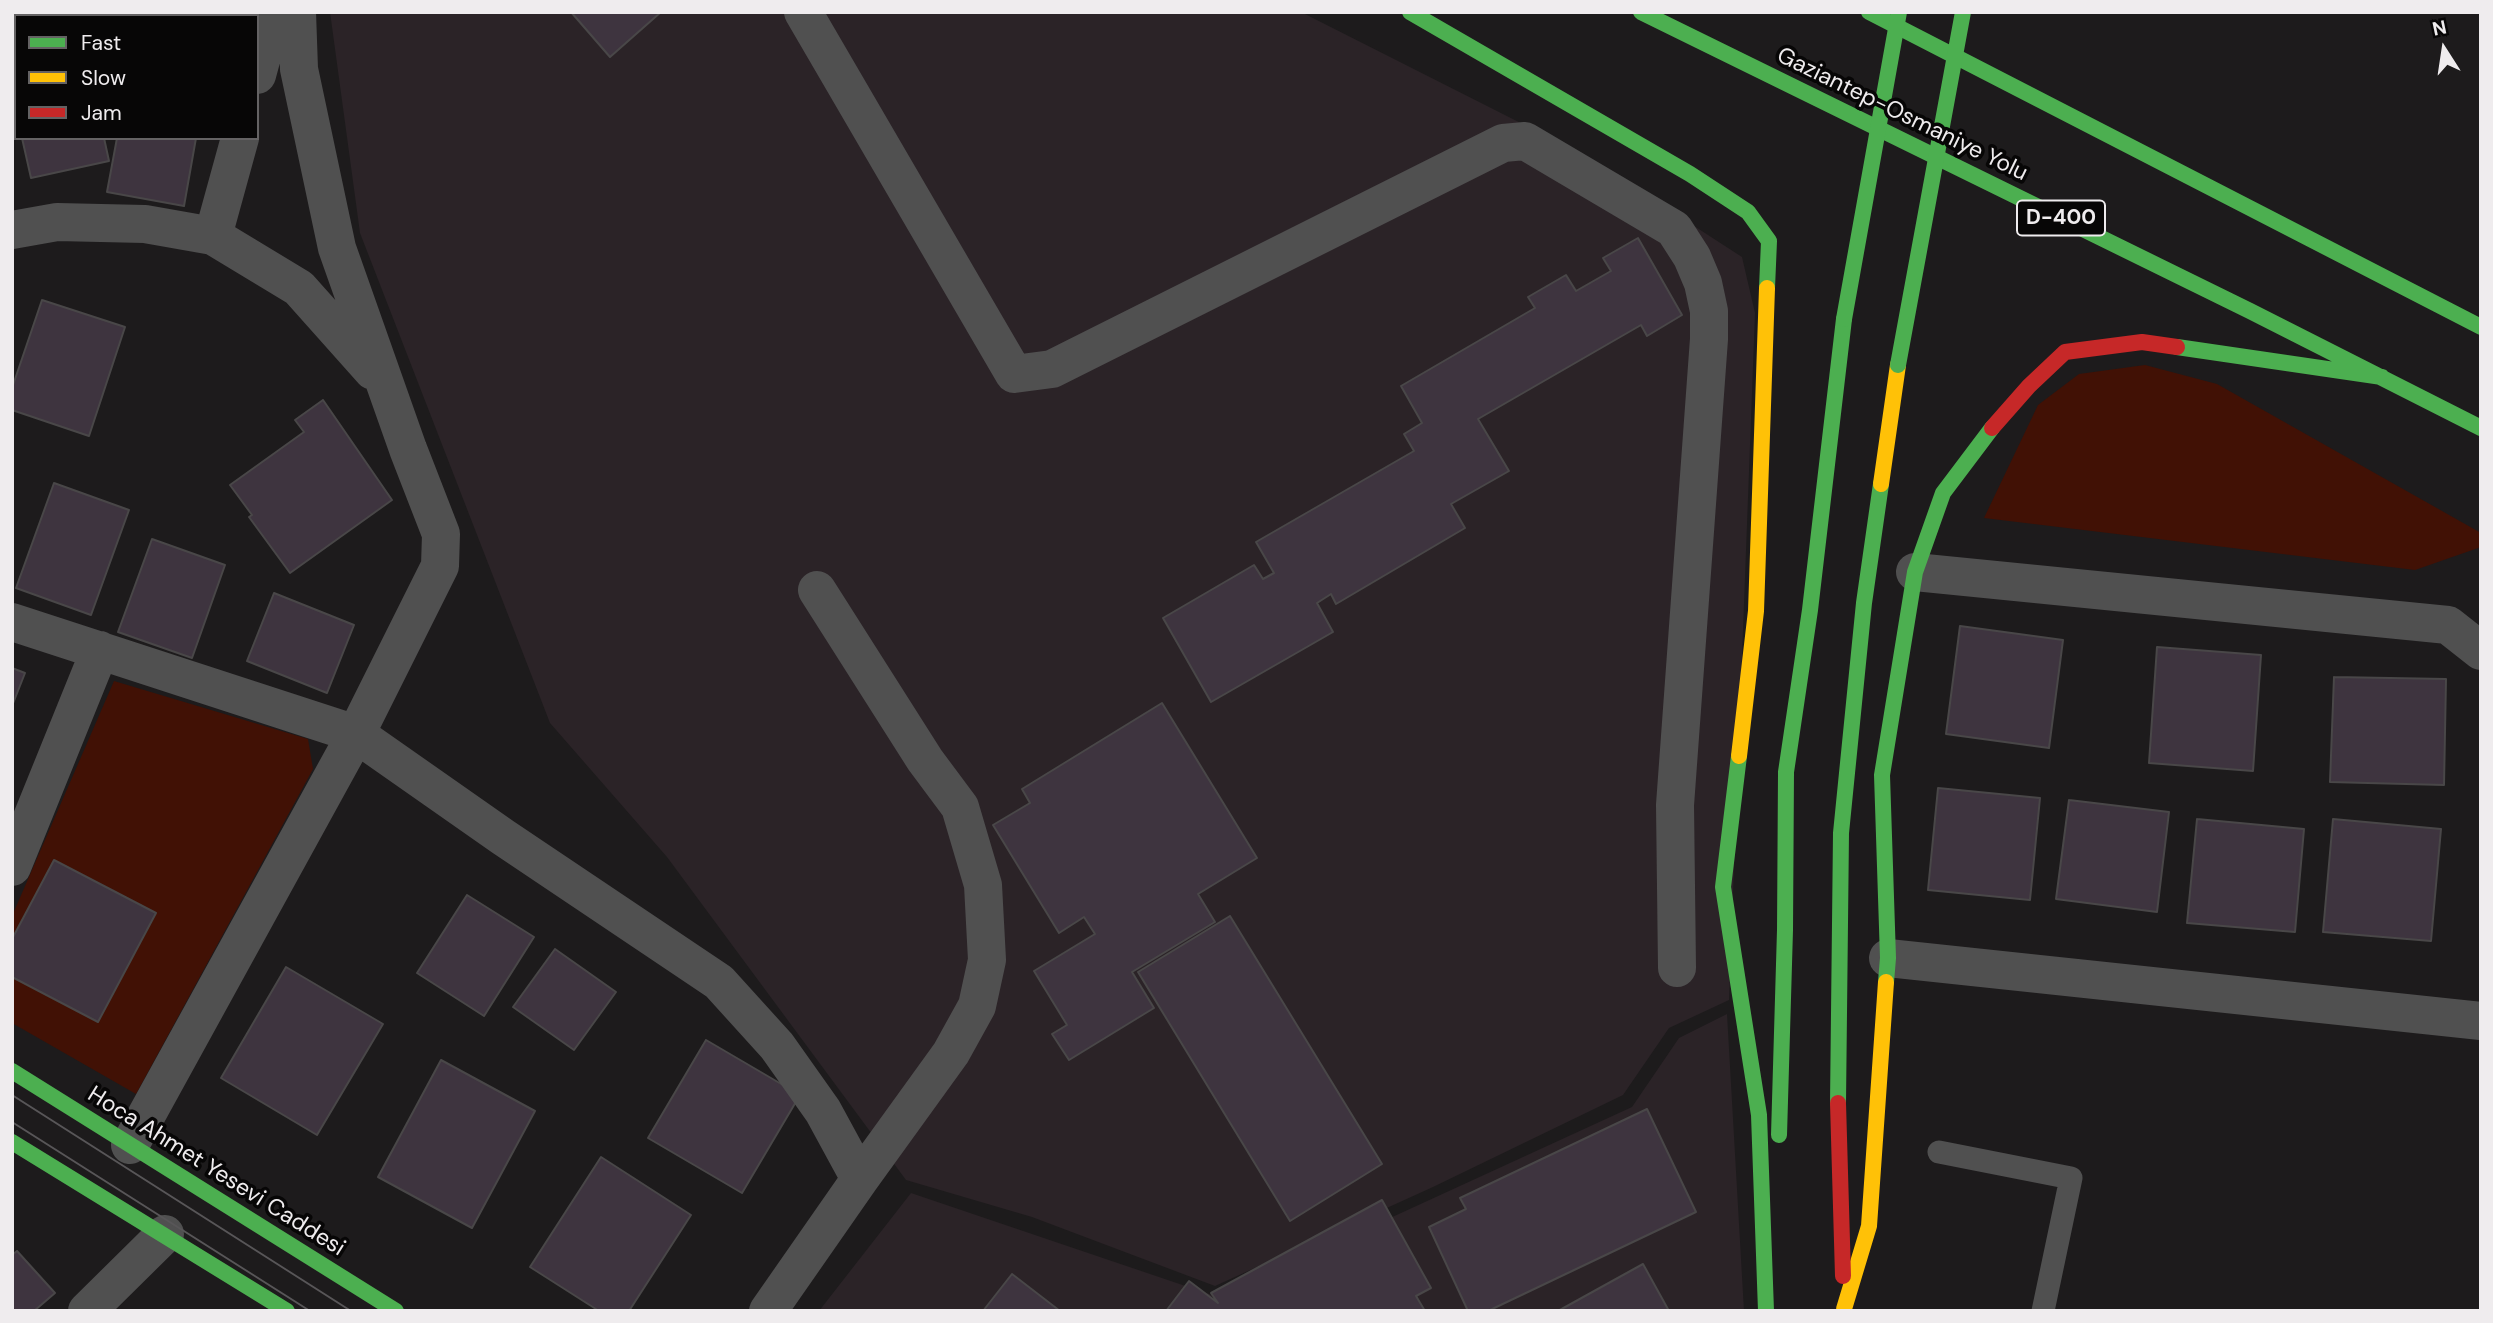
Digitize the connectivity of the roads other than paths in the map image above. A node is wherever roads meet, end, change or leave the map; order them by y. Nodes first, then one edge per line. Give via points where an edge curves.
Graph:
1 (274, 12) edge
2 (297, 12) edge
3 (803, 12) edge
4 (1410, 12) edge
5 (1641, 12) edge
6 (1869, 12) edge
7 (1899, 12) edge
8 (1963, 12) edge
9 (259, 68) edge
10 (239, 140) edge
11 (12, 230) edge
12 (213, 236) junction
13 (2481, 327) edge
14 (2382, 377) junction
15 (386, 386) junction
16 (2481, 428) edge
17 (1914, 572) junction
18 (817, 590) dead end
19 (12, 622) edge
20 (100, 650) junction
21 (2481, 651) edge
22 (356, 734) junction
23 (12, 867) edge
24 (1888, 958) junction
25 (1677, 968) dead end
26 (2481, 1021) edge
27 (12, 1071) edge
28 (12, 1142) edge
29 (130, 1145) junction
30 (1779, 1149) dead end
31 (1939, 1152) dead end
32 (1777, 1176) dead end
33 (860, 1179) junction
34 (165, 1234) junction
35 (1844, 1309) edge
36 (87, 1311) edge
37 (287, 1311) edge
38 (396, 1311) edge
39 (768, 1311) edge
40 (1767, 1311) edge
41 (2043, 1311) edge

1 - 9 street
2 - 15 street via 299,69 337,248
3 - 25 street via 1014,374 1052,369 1503,143 1525,141 1674,229 1692,257 1709,311 1675,805
4 - 40 main road via 1690,174 1748,212 1769,240 1756,611 1723,887 1759,1115
5 - 14 main road, Gaziantep-Osmaniye Yolu / D-400
6 - 13 main road
7 - 30 main road, bridge via 1844,318 1786,772
8 - 35 main road, bridge via 1898,365 1864,603 1841,834 1837,1070
10 - 12 street
11 - 12 street via 57,222 120,223
12 - 15 street via 299,288
14 - 16 main road, Gaziantep-Osmaniye Yolu / D-400
14 - 17 main road via 2142,342 2065,352 1986,434 1943,493
15 - 22 street via 441,534 440,566
17 - 21 street via 2448,625
17 - 24 main road via 1882,775
18 - 33 street via 960,807 983,885 987,960 977,1006 951,1053
19 - 20 street
20 - 22 street
20 - 23 street
22 - 29 street
22 - 33 street via 719,982 777,1046 823,1111
24 - 26 street
24 - 35 main road via 1869,1226
27 - 29 main road, Hoca Ahmet Yesevi Caddesi
28 - 34 main road
29 - 38 main road, Hoca Ahmet Yesevi Caddesi
31 - 41 lane via 2071,1178
32 - 40 main road
33 - 39 street
34 - 36 street
34 - 37 main road

